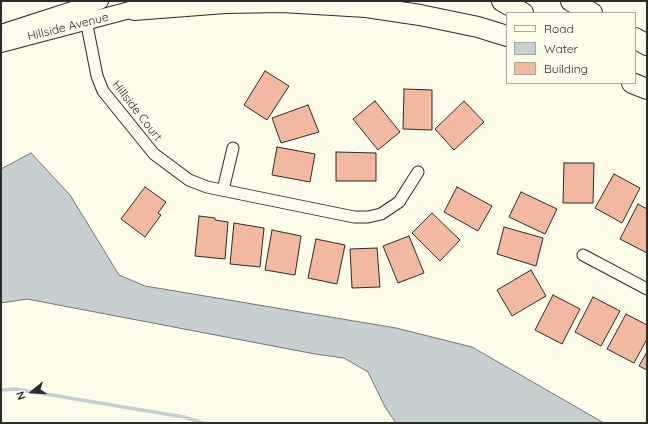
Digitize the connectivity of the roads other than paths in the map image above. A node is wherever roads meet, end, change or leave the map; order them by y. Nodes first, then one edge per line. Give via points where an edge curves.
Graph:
1 (100, 1) edge
2 (162, 1) edge
3 (502, 1) edge
4 (571, 1) edge
5 (134, 10) junction
6 (521, 12) edge
7 (590, 12) edge
8 (85, 14) junction
9 (1, 33) edge
10 (506, 36) edge
11 (636, 39) edge
12 (1, 44) edge
13 (647, 45) edge
14 (636, 78) edge
15 (634, 84) edge
16 (647, 84) edge
17 (647, 90) edge
18 (233, 148) dead end
19 (418, 172) dead end
20 (223, 190) junction
21 (583, 255) dead end
22 (647, 289) edge

1 - 8 main road
2 - 5 main road, Hillside Avenue
3 - 6 highway
4 - 7 highway
5 - 8 main road, Hillside Avenue
5 - 10 highway via 246,3 366,7 427,16
8 - 9 main road
8 - 12 main road, Hillside Avenue
8 - 20 street, Hillside Court via 97,76 103,91 114,106 154,154 171,168 189,180
11 - 13 highway
14 - 16 highway
15 - 17 highway
18 - 20 street
19 - 20 street, Hillside Court via 400,202 381,214 368,217 354,217
21 - 22 street

